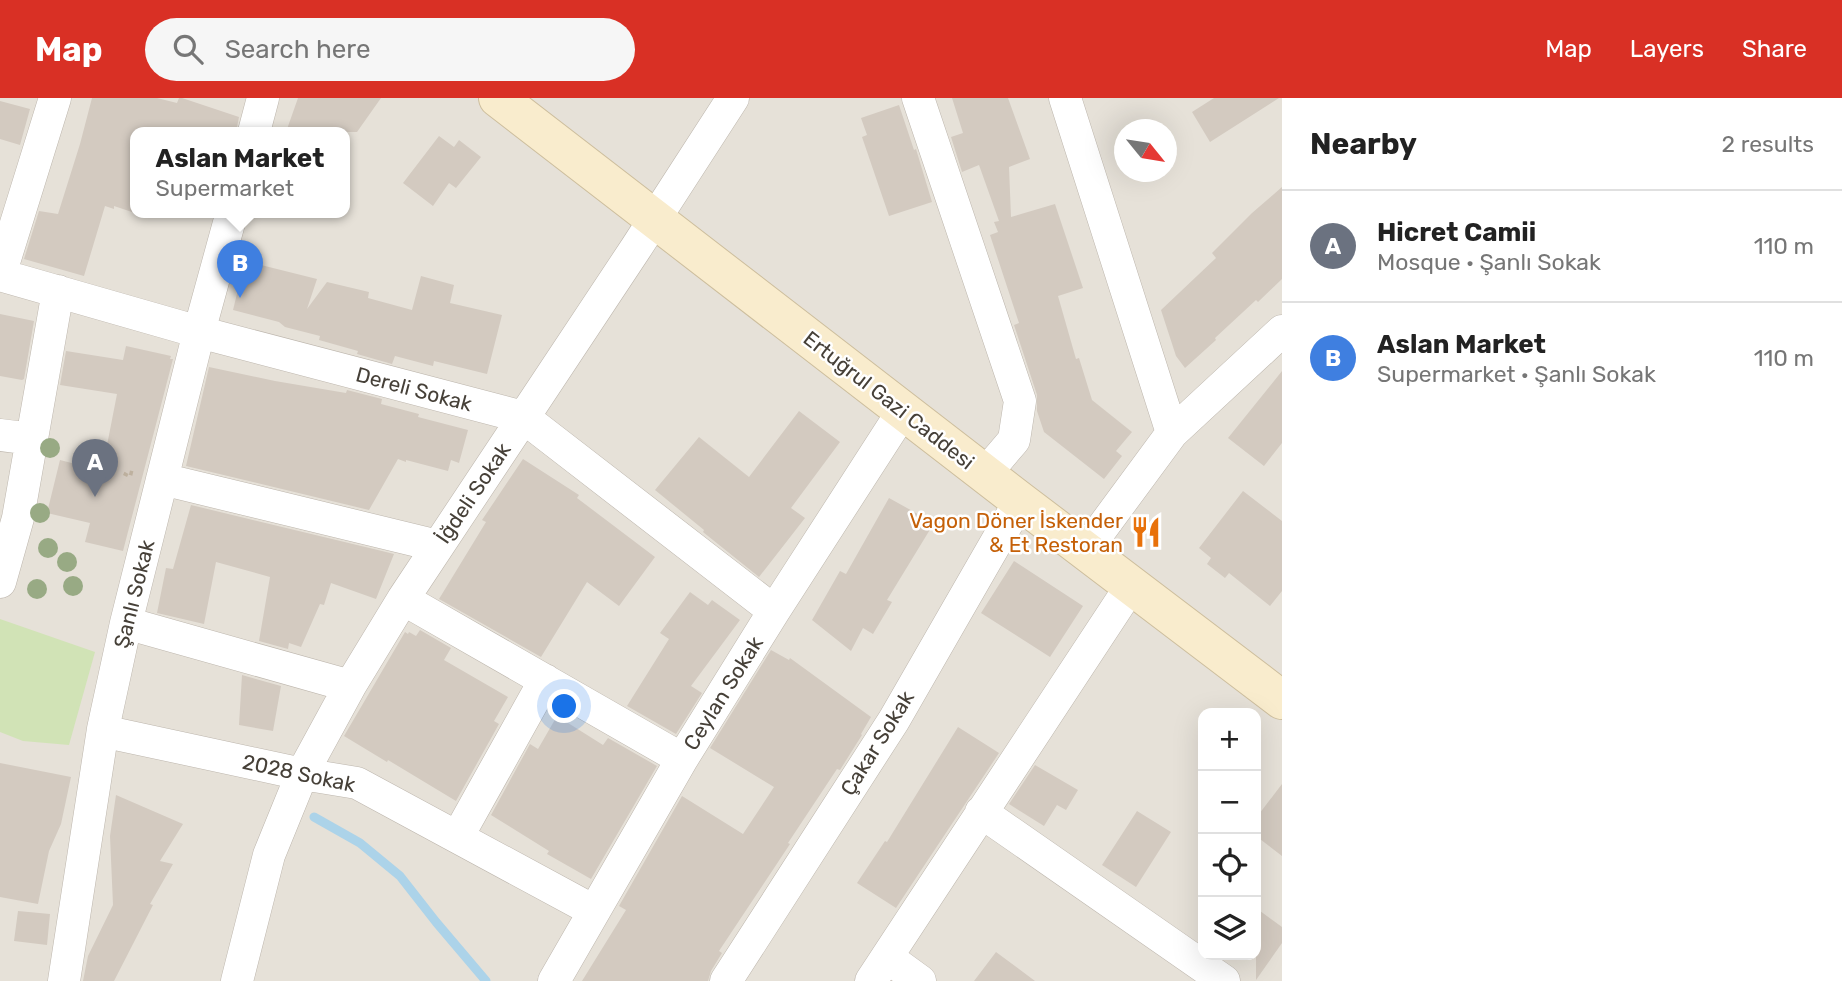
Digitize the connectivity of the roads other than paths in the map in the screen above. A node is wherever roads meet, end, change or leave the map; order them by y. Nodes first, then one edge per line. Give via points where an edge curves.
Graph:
1 (55, 98) edge
2 (263, 98) edge
3 (498, 98) edge
4 (733, 98) edge
5 (918, 98) edge
6 (1065, 98) edge
7 (255, 127) edge
8 (230, 218) edge
9 (656, 219) junction
10 (0, 275) edge
11 (58, 291) junction
12 (199, 332) junction
13 (1278, 343) edge
14 (903, 411) junction
15 (523, 417) junction
16 (1172, 433) junction
17 (0, 435) edge
18 (32, 439) junction
19 (985, 474) junction
20 (162, 479) junction
21 (1020, 501) junction
22 (438, 546) junction
23 (1085, 551) junction
24 (0, 582) edge
25 (1130, 586) junction
26 (403, 599) junction
27 (774, 611) junction
28 (126, 623) junction
29 (545, 680) junction
30 (350, 686) junction
31 (1282, 700) edge
32 (103, 729) junction
33 (682, 760) junction
34 (302, 774) junction
35 (981, 811) junction
36 (458, 836) junction
37 (594, 911) junction
38 (879, 969) edge
39 (64, 981) edge
40 (237, 981) edge
41 (554, 981) edge
42 (726, 981) edge
43 (920, 981) edge
44 (1223, 981) edge

1 - 10 street
2 - 7 street
3 - 9 main road, Ertuğrul Gazi Caddesi
4 - 9 street, İğdeli Sokak
5 - 19 street via 1020,401 1014,440
6 - 16 street
8 - 12 street, Şanlı Sokak
9 - 14 main road, Ertuğrul Gazi Caddesi
9 - 15 street, İğdeli Sokak
10 - 11 street, Dereli Sokak
11 - 12 street, Dereli Sokak
11 - 18 street
12 - 15 street, Dereli Sokak
12 - 20 street, Şanlı Sokak
13 - 16 street
14 - 19 main road, Ertuğrul Gazi Caddesi
14 - 27 street, Ceylan Sokak
15 - 22 street, İğdeli Sokak
15 - 27 street, Dereli Sokak
16 - 23 street
17 - 18 street
18 - 24 street via 18,518
19 - 21 main road, Ertuğrul Gazi Caddesi
20 - 22 street
20 - 28 street, Şanlı Sokak
21 - 23 main road, Ertuğrul Gazi Caddesi
21 - 42 street, Çakar Sokak via 894,720
22 - 26 street, İğdeli Sokak
23 - 25 main road, Ertuğrul Gazi Caddesi
25 - 31 main road, Ertuğrul Gazi Caddesi
25 - 35 street
26 - 29 street
26 - 30 street, İğdeli Sokak
27 - 33 street, Ceylan Sokak
28 - 30 street
28 - 32 street, Şanlı Sokak
29 - 33 street
29 - 36 street
30 - 34 street, İğdeli Sokak
32 - 34 street, 2028 Sokak
32 - 39 street, Şanlı Sokak
33 - 37 street, Ceylan Sokak
34 - 36 street, 2028 Sokak via 357,783
34 - 40 street, İğdeli Sokak via 269,855
35 - 38 street
35 - 44 street
36 - 37 street, 2028 Sokak
37 - 41 street, Ceylan Sokak
38 - 43 street

